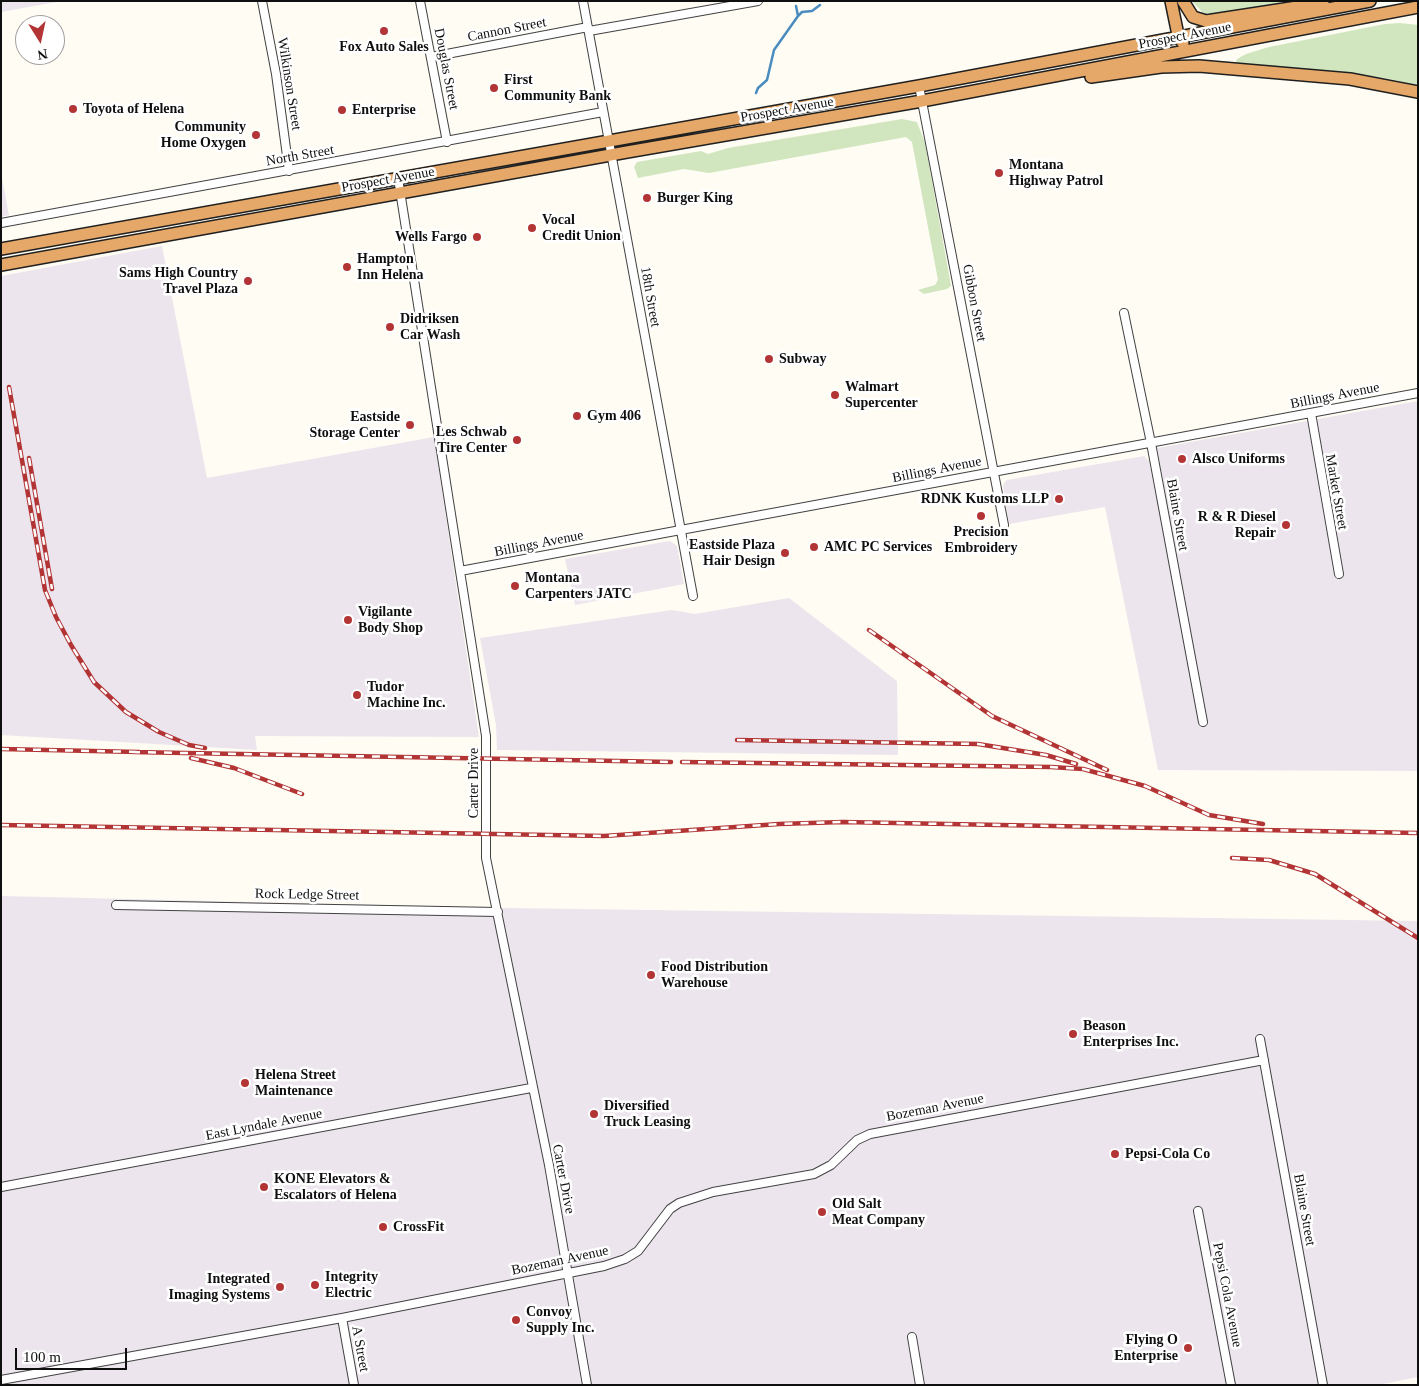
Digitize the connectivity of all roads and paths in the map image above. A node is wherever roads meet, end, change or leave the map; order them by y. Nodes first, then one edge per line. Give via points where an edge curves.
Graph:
1 (262, 1) edge
2 (420, 1) edge
3 (583, 1) edge
4 (758, 1) edge
5 (1171, 1) edge
6 (1183, 1) edge
7 (1365, 2) edge
8 (1413, 8) edge
9 (588, 29) junction
10 (1179, 37) junction
11 (1204, 48) junction
12 (431, 57) junction
13 (1027, 82) junction
14 (919, 86) junction
15 (1418, 92) edge
16 (922, 102) junction
17 (604, 112) junction
18 (609, 140) junction
19 (447, 142) junction
20 (611, 155) junction
21 (289, 170) junction
22 (398, 178) junction
23 (400, 193) junction
24 (1, 223) edge
25 (1, 250) edge
26 (1, 265) edge
27 (1124, 313) dead end
28 (1418, 393) edge
29 (1311, 413) junction
30 (1151, 443) junction
31 (994, 472) junction
32 (1004, 525) dead end
33 (680, 530) junction
34 (460, 571) junction
35 (1338, 574) dead end
36 (693, 596) dead end
37 (1203, 722) dead end
38 (116, 905) dead end
39 (498, 912) junction
40 (1260, 1039) dead end
41 (1264, 1060) junction
42 (531, 1088) junction
43 (1, 1187) edge
44 (1198, 1210) dead end
45 (567, 1273) junction
46 (342, 1318) junction
47 (912, 1337) dead end
48 (1, 1380) edge
49 (354, 1385) edge
50 (587, 1385) edge
51 (920, 1385) edge
52 (1231, 1385) edge
53 (1323, 1385) edge

1 - 21 street, Wilkinson Street
2 - 12 street, Douglas Street
3 - 9 street, 18th Street
4 - 9 street, Cannon Street
5 - 10 highway
6 - 7 highway via 1193,17 1206,21 1302,5
7 - 10 highway, Prospect Avenue
8 - 11 highway, Prospect Avenue
9 - 12 street, Cannon Street
9 - 17 street, 18th Street
10 - 11 highway via 1192,48
10 - 14 highway, Prospect Avenue
11 - 13 highway, Prospect Avenue
12 - 19 street, Douglas Street
13 - 15 highway via 1170,66 1199,66 1350,79
13 - 16 highway, Prospect Avenue
14 - 16 street, Gibbon Street
14 - 18 highway, Prospect Avenue
16 - 20 highway, Prospect Avenue
16 - 31 street, Gibbon Street
17 - 18 street, 18th Street
17 - 19 street, North Street
18 - 20 street, 18th Street
18 - 22 highway, Prospect Avenue
19 - 21 street, North Street
20 - 23 highway, Prospect Avenue
20 - 33 street, 18th Street
21 - 24 street, North Street
22 - 23 street, Carter Drive
22 - 25 highway, Prospect Avenue
23 - 26 highway, Prospect Avenue
23 - 34 street, Carter Drive
27 - 30 street, Blaine Street
28 - 29 street, Billings Avenue
29 - 30 street, Billings Avenue
29 - 35 street, Market Street
30 - 31 street, Billings Avenue
30 - 37 street, Blaine Street
31 - 32 street, Gibbon Street
31 - 33 street, Billings Avenue
33 - 34 street, Billings Avenue
33 - 36 street, 18th Street
34 - 39 street, Carter Drive via 486,736 486,858
38 - 39 street, Rock Ledge Street
39 - 42 street, Carter Drive
40 - 41 street, Blaine Street
41 - 45 street, Bozeman Avenue via 870,1134 857,1140 831,1165 814,1174 713,1192 679,1203 670,1209 643,1245 626,1259
41 - 53 street, Blaine Street
42 - 43 street, East Lyndale Avenue
42 - 45 street, Carter Drive via 549,1165
44 - 52 street, Pepsi Cola Avenue
45 - 46 street, Bozeman Avenue
45 - 50 street, Carter Drive
46 - 48 street, Bozeman Avenue
46 - 49 street, A Street
47 - 51 street

